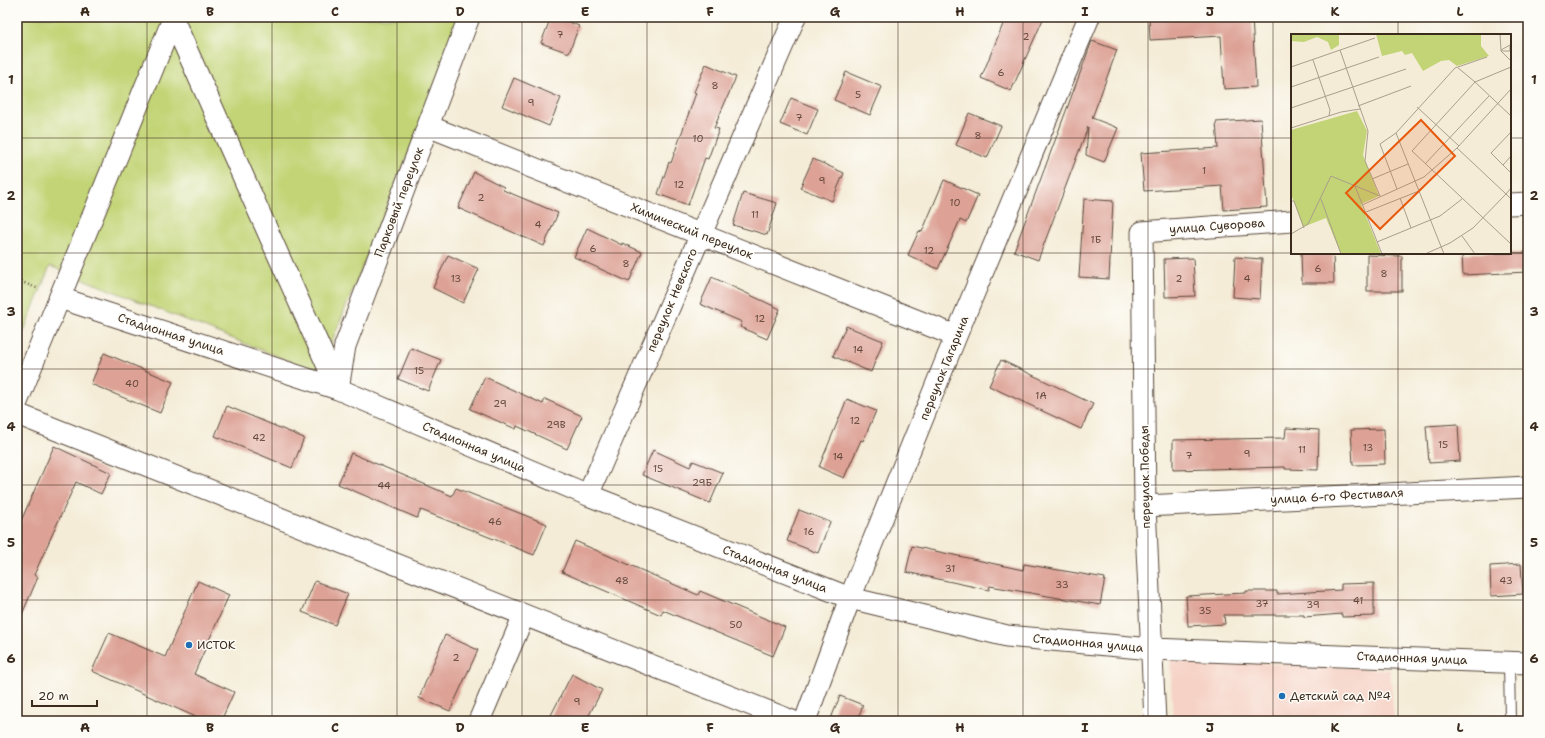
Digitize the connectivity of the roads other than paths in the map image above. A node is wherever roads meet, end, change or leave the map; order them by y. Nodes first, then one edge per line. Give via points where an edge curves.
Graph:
1 (469, 17) edge
2 (795, 17) edge
3 (1089, 17) edge
4 (172, 18) edge
5 (428, 126) junction
6 (1528, 203) edge
7 (1511, 204) edge
8 (1291, 221) edge
9 (1142, 232) joint
10 (700, 234) junction
11 (60, 298) junction
12 (956, 336) junction
13 (338, 389) junction
14 (17, 402) edge
15 (17, 414) edge
16 (1528, 487) edge
17 (588, 495) junction
18 (1145, 506) junction
19 (850, 598) junction
20 (524, 615) junction
21 (1152, 649) junction
22 (1519, 662) edge
23 (479, 721) edge
24 (792, 721) edge
25 (805, 721) edge
26 (1155, 721) edge
27 (1510, 721) edge

1 - 5 street, Парковый переулок
2 - 10 street, переулок Невского
3 - 12 street, переулок Гагарина
4 - 11 street
4 - 13 street
5 - 10 street, Химический переулок
5 - 13 street, Парковый переулок via 345,346
6 - 7 street
8 - 9 street, улица Суворова
9 - 18 street, переулок Победы
10 - 12 street, Химический переулок
10 - 17 street, переулок Невского
11 - 13 street, Стадионная улица
11 - 14 street
12 - 19 street, переулок Гагарина
13 - 17 street, Стадионная улица
15 - 20 street
16 - 18 street, улица 6-го Фестиваля
17 - 19 street, Стадионная улица
18 - 21 street, переулок Победы
19 - 21 street, Стадионная улица via 1007,636
19 - 25 street, переулок Гагарина
20 - 23 street
20 - 24 street
21 - 22 street, Стадионная улица
21 - 26 street, переулок Победы
22 - 27 lane

